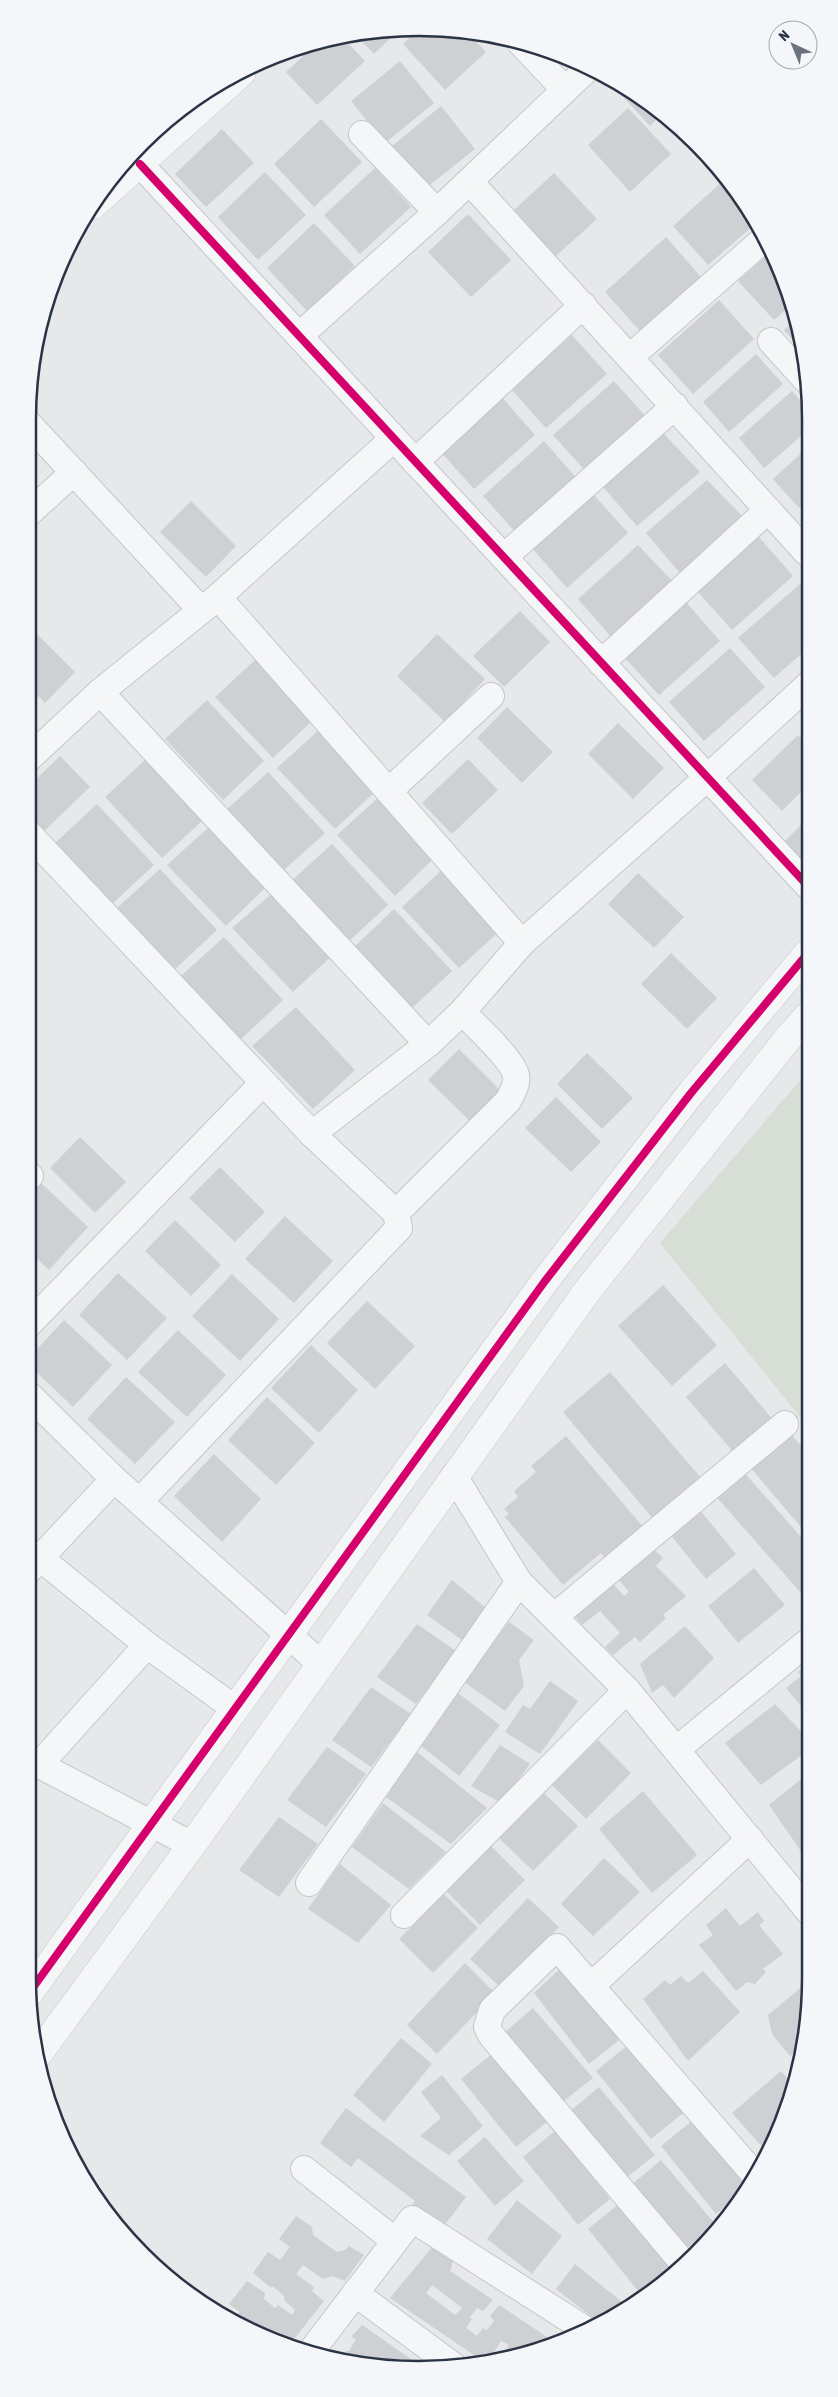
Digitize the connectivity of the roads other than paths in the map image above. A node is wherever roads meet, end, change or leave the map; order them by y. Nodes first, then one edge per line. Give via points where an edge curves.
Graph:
1 (531, 53) edge
2 (582, 73) edge
3 (564, 90) junction
4 (193, 110) edge
5 (362, 134) dead end
6 (140, 164) junction
7 (470, 182) junction
8 (116, 185) edge
9 (437, 212) junction
10 (759, 244) edge
11 (583, 305) junction
12 (299, 336) junction
13 (771, 341) dead end
14 (630, 357) junction
15 (798, 371) edge
16 (675, 406) junction
17 (36, 432) edge
18 (393, 439) junction
19 (415, 462) junction
20 (74, 472) junction
21 (36, 507) edge
22 (768, 510) junction
23 (802, 547) edge
24 (504, 557) junction
25 (210, 603) junction
26 (601, 663) junction
27 (802, 691) edge
28 (100, 692) junction
29 (491, 696) dead end
30 (36, 752) edge
31 (708, 778) junction
32 (389, 791) junction
33 (36, 842) edge
34 (802, 880) edge
35 (522, 943) junction
36 (802, 960) edge
37 (462, 1012) junction
38 (802, 1023) edge
39 (428, 1044) junction
40 (263, 1083) junction
41 (312, 1134) junction
42 (396, 1213) junction
43 (36, 1318) edge
44 (36, 1402) edge
45 (785, 1424) dead end
46 (454, 1476) junction
47 (114, 1479) junction
48 (140, 1501) junction
49 (36, 1562) edge
50 (36, 1565) edge
51 (519, 1582) junction
52 (555, 1616) junction
53 (288, 1633) junction
54 (147, 1645) junction
55 (802, 1647) edge
56 (321, 1664) junction
57 (627, 1690) junction
58 (234, 1708) junction
59 (677, 1749) junction
60 (36, 1759) edge
61 (36, 1764) edge
62 (152, 1824) junction
63 (750, 1839) junction
64 (192, 1845) junction
65 (309, 1883) dead end
66 (802, 1902) edge
67 (404, 1915) dead end
68 (36, 1983) edge
69 (591, 1986) junction
70 (43, 2047) edge
71 (304, 2169) dead end
72 (750, 2169) edge
73 (395, 2241) junction
74 (679, 2258) edge
75 (355, 2293) junction
76 (579, 2325) edge
77 (315, 2346) edge
78 (445, 2360) edge

1 - 3 street
2 - 3 street
3 - 7 street
4 - 6 street
5 - 9 street
6 - 8 street
6 - 12 street
7 - 9 street
7 - 11 street
9 - 12 street
10 - 14 street
11 - 14 street
11 - 19 street
12 - 18 street
13 - 15 street
14 - 16 street
16 - 22 street
16 - 24 street
17 - 20 street
18 - 19 street
18 - 25 street
19 - 24 street
20 - 21 street
20 - 25 street
22 - 23 street
22 - 26 street
24 - 26 street
25 - 28 street
25 - 32 street
26 - 31 street
27 - 31 street
28 - 30 street
28 - 39 street
29 - 32 street
31 - 34 street
31 - 35 street
32 - 35 street
33 - 40 street
35 - 37 street
36 - 53 street via 691,1093 545,1281
37 - 39 street
37 - 42 street via 507,1060 516,1075 515,1087 508,1101
38 - 46 street via 588,1290
39 - 41 street
40 - 41 street
40 - 43 street
41 - 42 street
42 - 48 street via 399,1228
44 - 47 street
45 - 52 street
46 - 51 street
46 - 56 street
47 - 48 street
47 - 49 street
48 - 53 street
50 - 54 street
51 - 52 street
51 - 65 street
52 - 57 street
53 - 56 street
53 - 58 street
54 - 58 street
54 - 60 street
55 - 59 street
56 - 64 street
57 - 59 street
57 - 67 street
58 - 62 street
59 - 63 street
61 - 62 street
62 - 64 street
62 - 68 street
63 - 66 street
63 - 69 street
64 - 70 street
69 - 72 street
69 - 74 street via 557,1947 492,2010 487,2027
71 - 73 street
73 - 75 street
73 - 76 street via 412,2219
75 - 77 street
75 - 78 street

